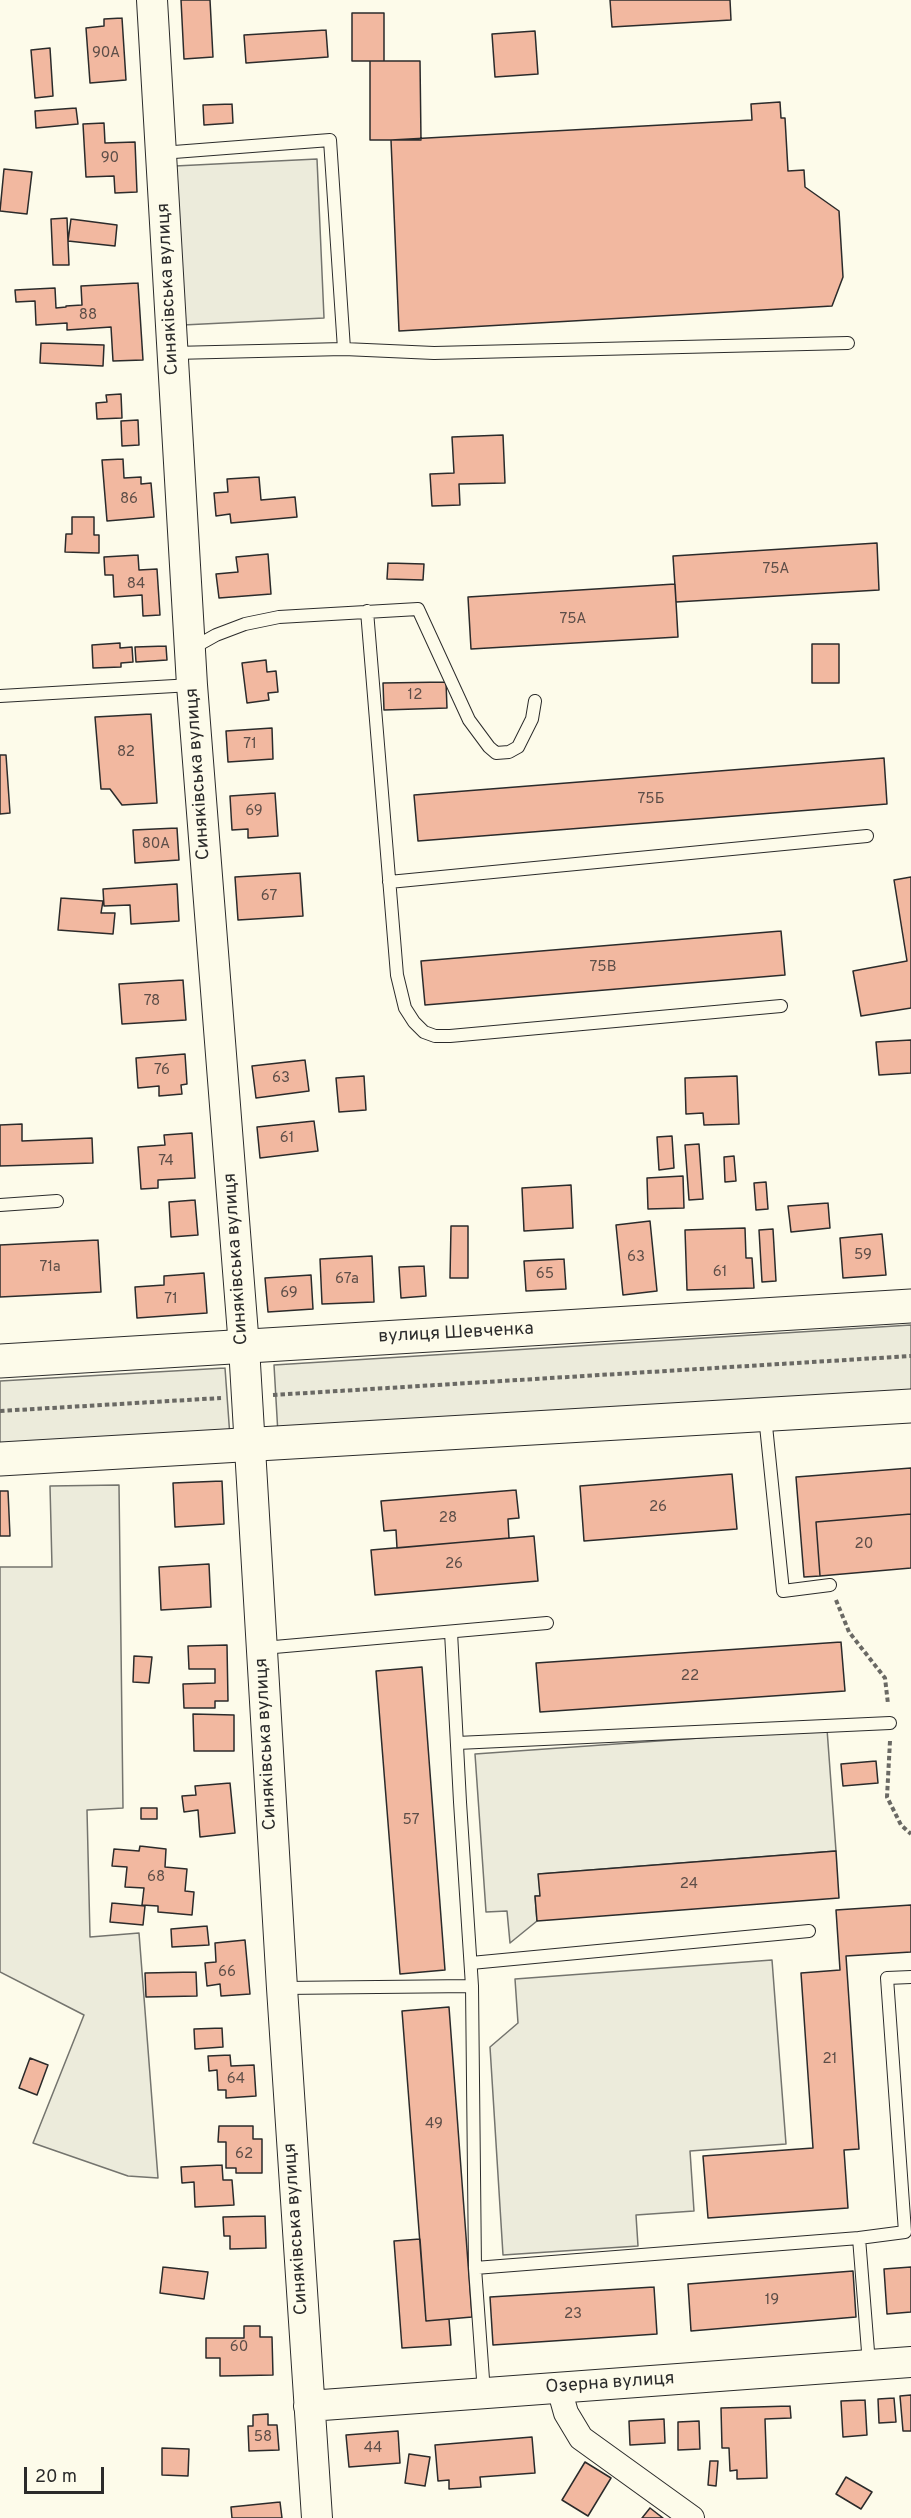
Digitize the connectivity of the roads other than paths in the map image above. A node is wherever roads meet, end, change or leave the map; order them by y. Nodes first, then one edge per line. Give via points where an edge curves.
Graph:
1 (152, 0) edge
2 (161, 153) junction
3 (848, 343) dead end
4 (344, 349) junction
5 (172, 353) junction
6 (367, 611) junction
7 (190, 650) junction
8 (192, 685) junction
9 (0, 696) edge
10 (535, 701) dead end
11 (867, 836) dead end
12 (389, 882) junction
13 (781, 1006) dead end
14 (57, 1201) dead end
15 (0, 1205) edge
16 (911, 1306) edge
17 (244, 1347) junction
18 (0, 1361) edge
19 (911, 1406) edge
20 (765, 1415) junction
21 (250, 1446) junction
22 (0, 1459) edge
23 (830, 1585) dead end
24 (547, 1623) dead end
25 (451, 1632) junction
26 (262, 1648) junction
27 (890, 1723) dead end
28 (456, 1743) junction
29 (809, 1931) dead end
30 (471, 1963) junction
31 (911, 1977) edge
32 (472, 1986) junction
33 (282, 1988) junction
34 (859, 2238) junction
35 (475, 2268) junction
36 (911, 2362) edge
37 (869, 2364) junction
38 (559, 2388) junction
39 (484, 2393) junction
40 (309, 2406) junction
41 (317, 2518) edge
42 (692, 2518) edge

1 - 2 street, Синяківська вулиця
2 - 4 lane via 330,140
2 - 5 street, Синяківська вулиця
3 - 4 lane via 434,353
4 - 5 lane
5 - 7 street, Синяківська вулиця
6 - 7 lane via 279,617 245,624 216,634
6 - 10 lane via 418,609 469,720 479,738 496,753 518,747 532,719
6 - 12 lane
7 - 8 street, Синяківська вулиця
8 - 9 lane
8 - 17 street, Синяківська вулиця
11 - 12 lane
12 - 13 lane via 397,975 405,1008 424,1032 435,1036
14 - 15 lane
16 - 17 main road, вулиця Шевченка
17 - 18 main road, вулиця Шевченка
17 - 21 street, Синяківська вулиця
19 - 20 main road
20 - 21 main road
20 - 23 lane via 783,1591
21 - 22 main road
21 - 26 street, Синяківська вулиця
24 - 25 lane
25 - 26 lane
25 - 28 lane
26 - 33 street, Синяківська вулиця
27 - 28 lane
28 - 30 lane
29 - 30 lane
30 - 32 lane
31 - 34 lane via 887,1978 906,2232
32 - 33 lane
32 - 35 lane
33 - 40 street, Синяківська вулиця
34 - 35 lane
34 - 37 lane
35 - 39 lane
36 - 37 street, Озерна вулиця
37 - 38 street, Озерна вулиця
38 - 39 street, Озерна вулиця
38 - 42 street via 566,2413 581,2438
39 - 40 street, Озерна вулиця
40 - 41 street, Синяківська вулиця

